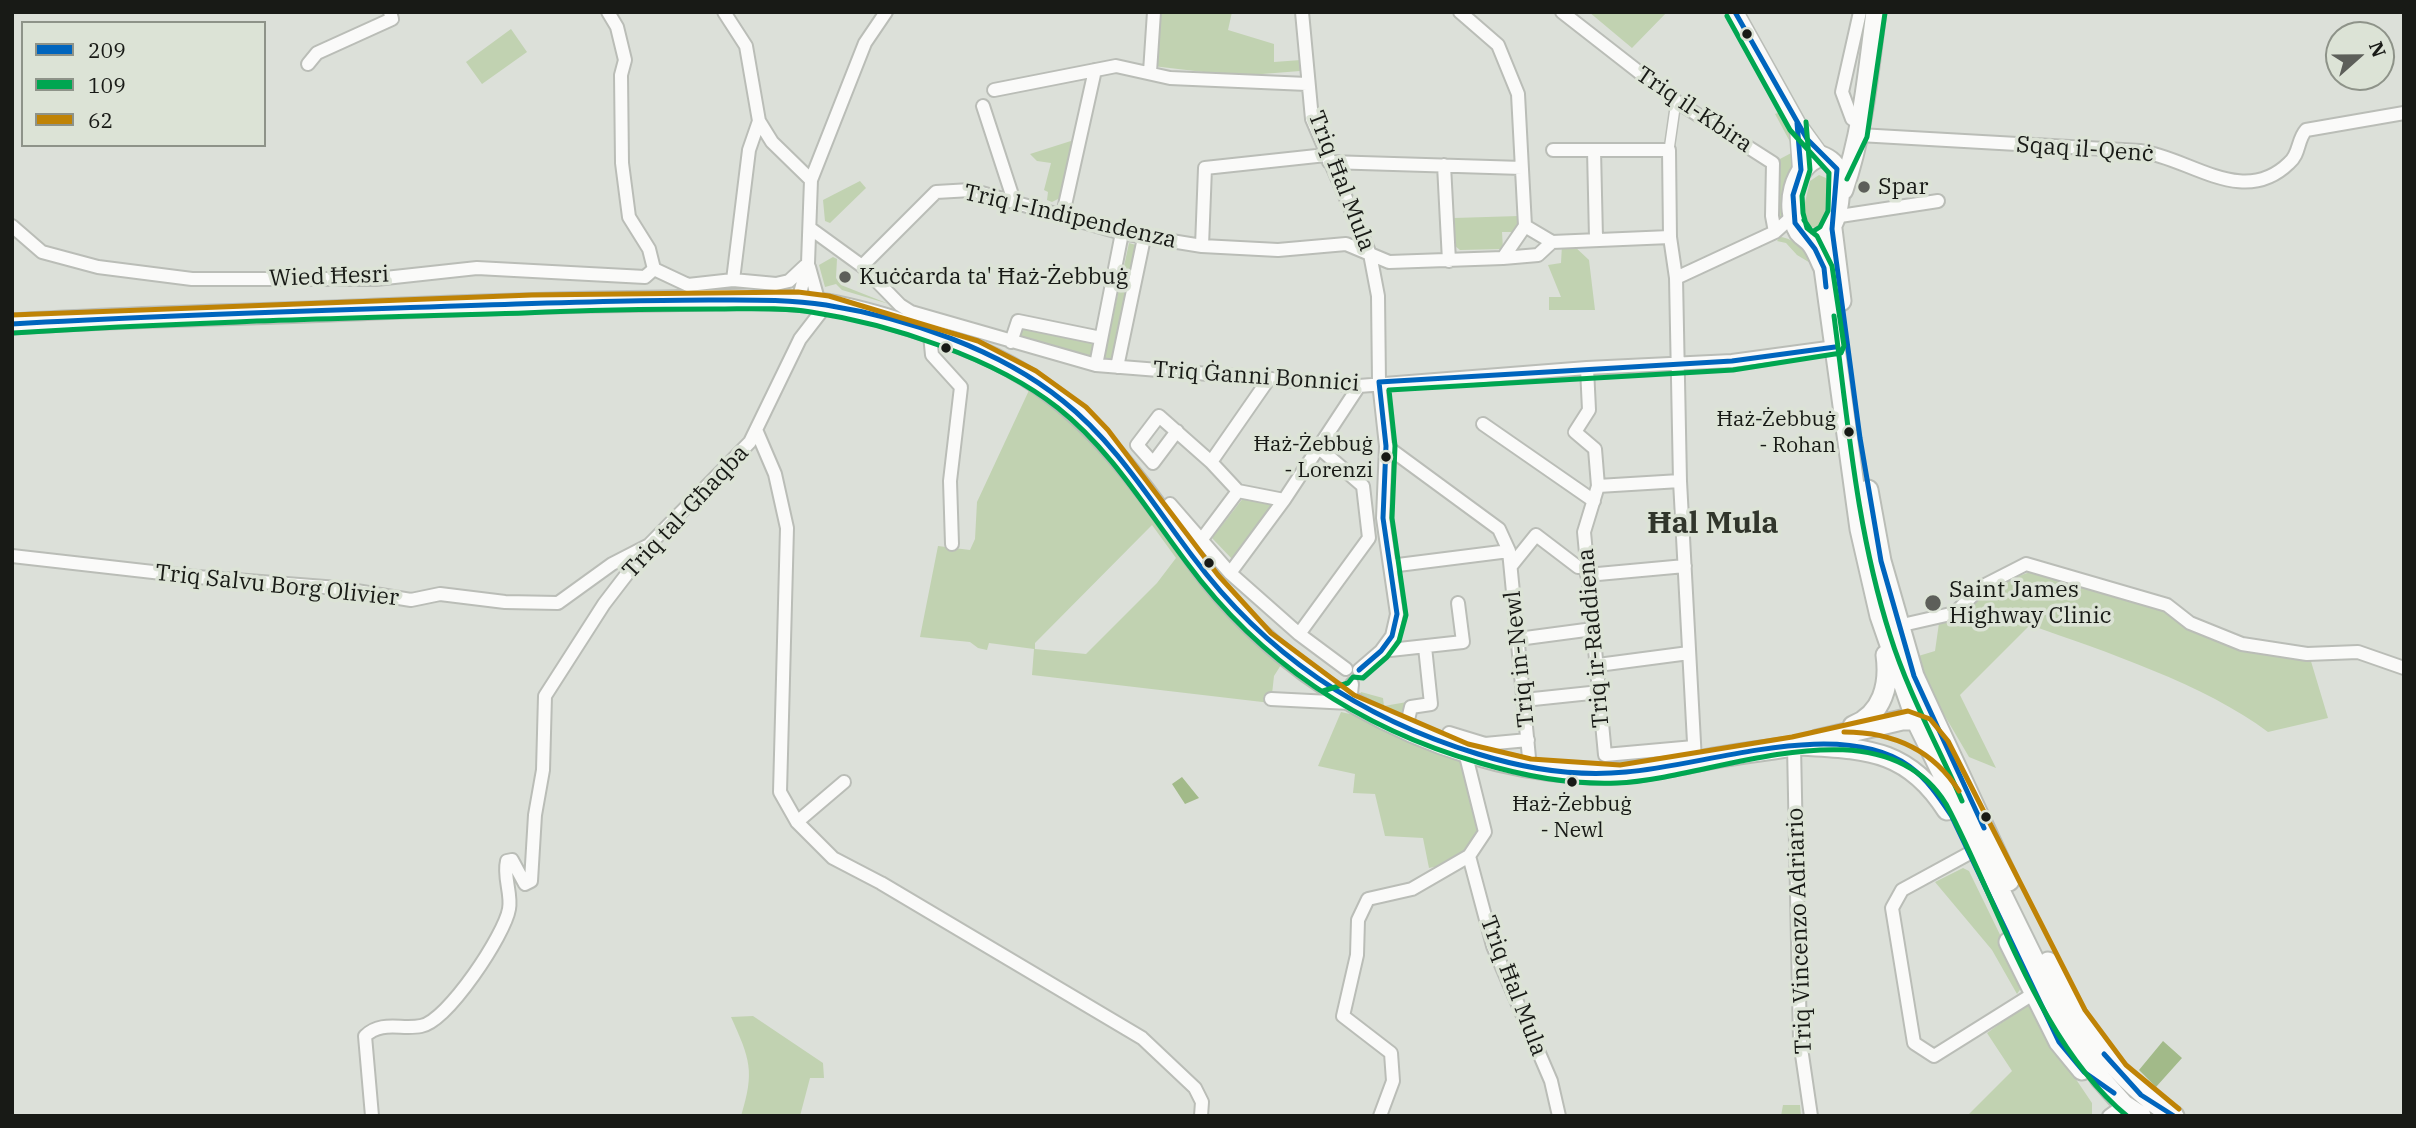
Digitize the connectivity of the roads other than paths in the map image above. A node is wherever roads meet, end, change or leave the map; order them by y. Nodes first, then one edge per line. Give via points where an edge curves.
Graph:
1 (390, 12) edge
2 (608, 12) edge
3 (724, 12) edge
4 (886, 12) edge
5 (1154, 12) edge
6 (1302, 12) edge
7 (1460, 12) edge
8 (1562, 12) edge
9 (1735, 12) edge
10 (1860, 12) edge
11 (1873, 12) edge
12 (308, 64) dead end
13 (1095, 70) junction
14 (1150, 72) junction
15 (1307, 84) junction
16 (994, 90) dead end
17 (1676, 101) junction
18 (983, 106) dead end
19 (2404, 113) edge
20 (759, 121) junction
21 (1797, 122) junction
22 (1856, 127) junction
23 (1553, 150) dead end
24 (1594, 150) junction
25 (1669, 150) junction
26 (1327, 159) junction
27 (1830, 163) junction
28 (1444, 165) junction
29 (1522, 168) junction
30 (1801, 170) junction
31 (811, 180) junction
32 (1014, 201) junction
33 (1938, 201) dead end
34 (1063, 214) junction
35 (1794, 215) junction
36 (1836, 222) junction
37 (12, 226) edge
38 (1525, 226) junction
39 (811, 229) junction
40 (1775, 232) junction
41 (1122, 233) junction
42 (1670, 237) junction
43 (1144, 238) junction
44 (1596, 239) junction
45 (1807, 240) junction
46 (1552, 242) junction
47 (1202, 246) junction
48 (1370, 254) junction
49 (1503, 258) junction
50 (1449, 261) junction
51 (808, 263) junction
52 (862, 266) junction
53 (654, 269) junction
54 (1676, 278) junction
55 (733, 280) junction
56 (799, 301) junction
57 (823, 304) junction
58 (12, 324) edge
59 (930, 335) junction
60 (1101, 338) junction
61 (1011, 342) junction
62 (1835, 347) junction
63 (1678, 364) junction
64 (1096, 365) junction
65 (1117, 367) junction
66 (1587, 368) junction
67 (1268, 380) junction
68 (1379, 382) junction
69 (1359, 386) junction
70 (1483, 424) dead end
71 (1181, 435) dead end
72 (753, 437) junction
73 (1386, 446) junction
74 (1320, 448) junction
75 (1211, 462) junction
76 (1680, 481) junction
77 (1598, 486) junction
78 (1238, 491) junction
79 (1284, 500) junction
80 (1594, 501) junction
81 (1170, 504) dead end
82 (1202, 538) junction
83 (650, 544) junction
84 (952, 544) dead end
85 (1509, 551) junction
86 (12, 556) edge
87 (1390, 566) junction
88 (1511, 566) junction
89 (1685, 566) junction
90 (1583, 571) junction
91 (1230, 573) junction
92 (1458, 603) dead end
93 (1880, 616) junction
94 (1898, 626) junction
95 (1593, 629) junction
96 (1298, 634) junction
97 (1518, 639) junction
98 (1425, 647) junction
99 (1381, 651) junction
100 (1689, 653) junction
101 (1598, 665) junction
102 (2404, 667) edge
103 (1350, 680) junction
104 (1320, 683) junction
105 (1600, 692) junction
106 (1271, 699) dead end
107 (1524, 700) junction
108 (1914, 720) junction
109 (1406, 728) junction
110 (1449, 733) dead end
111 (1528, 740) junction
112 (1798, 745) junction
113 (1465, 752) junction
114 (1695, 754) junction
115 (1530, 768) junction
116 (845, 782) dead end
117 (1950, 792) junction
118 (797, 822) junction
119 (1992, 847) junction
120 (1968, 854) junction
121 (1469, 856) junction
122 (2033, 994) junction
123 (2115, 1105) edge
124 (372, 1116) edge
125 (1201, 1116) edge
126 (1380, 1116) edge
127 (1559, 1116) edge
128 (1811, 1116) edge
129 (2141, 1116) edge
130 (2174, 1116) edge

1 - 12 street via 392,19 317,53
2 - 53 street via 625,60 621,75 622,163 629,217 649,250
3 - 20 street via 747,46
4 - 31 street via 865,43
5 - 14 street
6 - 15 street, Triq Ħal Mula
7 - 29 street via 1498,45 1518,94
8 - 17 street, Triq il-Kbira
9 - 21 street
10 - 22 street via 1842,92
11 - 22 main road
13 - 14 street via 1116,66
13 - 16 street
13 - 34 street
14 - 15 street via 1170,78
15 - 26 street, Triq Ħal Mula via 1312,119
17 - 25 street
17 - 40 street, Triq il-Kbira via 1773,163
18 - 32 street
19 - 22 street, Sqaq il-Qenċ via 2306,130 2298,152 2284,168 2255,182 2238,184 2173,158 2140,151
20 - 31 street via 772,142
20 - 55 street via 749,150
21 - 27 street
21 - 30 street
22 - 27 main road
22 - 36 main road
23 - 24 street
24 - 25 street
24 - 44 street
25 - 42 street
26 - 28 street
26 - 47 street via 1205,169
26 - 48 street, Triq Ħal Mula
27 - 30 main road via 1808,162
27 - 36 main road
28 - 29 street
28 - 50 street
29 - 38 street
30 - 35 main road via 1793,195
31 - 39 street
32 - 34 street, Triq l-Indipendenza
32 - 52 street, Triq l-Indipendenza via 971,190 936,192
33 - 36 street
34 - 41 street, Triq l-Indipendenza
35 - 40 street
35 - 45 main road
36 - 45 main road via 1823,240
36 - 94 main road via 1870,504
37 - 53 street, Wied Ħesri via 42,252 98,267 192,279 376,279 477,268 645,277
38 - 46 street
38 - 49 street
39 - 51 street
39 - 52 street, Triq Ġanni Bonnici
40 - 45 street
40 - 54 street
41 - 43 street, Triq l-Indipendenza
41 - 60 street
42 - 44 street
42 - 54 street
43 - 47 street, Triq l-Indipendenza
43 - 65 street
44 - 46 street
45 - 62 main road via 1824,268
46 - 49 street, Triq l-Indipendenza via 1538,255
47 - 48 street, Triq l-Indipendenza via 1278,250 1346,244
48 - 50 street, Triq l-Indipendenza via 1388,262
48 - 68 street, Triq Ħal Mula via 1378,296
49 - 50 street, Triq l-Indipendenza
51 - 55 street via 789,281 776,284
51 - 56 street
51 - 57 street
52 - 61 street, Triq Ġanni Bonnici via 911,312
53 - 55 street via 688,285
54 - 63 street
56 - 57 main road
56 - 58 main road via 485,303
57 - 59 main road
57 - 72 street, Triq tal-Għaqba via 800,339
59 - 84 street via 932,355 961,387 950,481
59 - 104 main road via 1003,363 1080,414 1145,490 1224,596 1265,639
60 - 61 street via 1018,321
60 - 64 street
61 - 64 street, Triq Ġanni Bonnici
62 - 63 street, Triq Ġanni Bonnici
62 - 93 main road via 1860,529
63 - 66 street, Triq Ġanni Bonnici
63 - 76 street
64 - 65 street, Triq Ġanni Bonnici
65 - 67 street, Triq Ġanni Bonnici
66 - 68 street, Triq Ġanni Bonnici
66 - 77 street, Triq ir-Raddiena via 1589,410 1575,432 1595,449
67 - 69 street, Triq Ġanni Bonnici
67 - 75 street
68 - 69 street, Triq Ġanni Bonnici
68 - 73 street, Triq Ħal Mula
69 - 74 street
70 - 80 street
71 - 75 street
72 - 83 street, Triq tal-Għaqba
72 - 118 street via 775,474 787,528 780,792
73 - 85 street via 1499,529
73 - 87 street, Triq Ħal Mula via 1384,518
74 - 79 street
74 - 96 street via 1363,486 1369,538
75 - 78 street
76 - 77 street
76 - 89 street
77 - 80 street, Triq ir-Raddiena
78 - 79 street
78 - 82 street
79 - 91 street
80 - 90 street, Triq ir-Raddiena via 1584,532
81 - 82 street
82 - 91 street
83 - 86 street, Triq Salvu Borg Olivier via 612,564 558,604 440,594 411,600 338,588 197,578
83 - 124 street, Triq tal-Għaqba via 604,604 545,696 543,770 531,881 524,884 517,865 507,861 507,920 476,972 437,1020 421,1026 372,1029 365,1036
85 - 87 street
85 - 88 street, Triq in-Newl
87 - 99 street, Triq Ħal Mula via 1397,614 1392,636
88 - 90 street via 1536,535
88 - 97 street, Triq in-Newl
89 - 90 street
89 - 100 street
90 - 95 street, Triq ir-Raddiena
91 - 96 street
92 - 98 street via 1463,642
93 - 108 main road
93 - 112 main road via 1888,674 1878,706 1859,724
94 - 102 street via 1955,613 1981,587 2026,564 2167,605 2190,623 2242,644 2307,654 2358,652
94 - 119 main road via 1914,676
95 - 97 street
95 - 101 street, Triq ir-Raddiena
96 - 103 street
97 - 107 street, Triq in-Newl
98 - 99 street
98 - 109 street via 1431,704 1411,707
99 - 103 street, Triq Ħal Mula
100 - 101 street
100 - 114 street
101 - 105 street, Triq ir-Raddiena
103 - 104 main road
103 - 104 street, Triq Ħal Mula
103 - 106 street
103 - 109 main road
105 - 107 street
105 - 114 street, Triq ir-Raddiena via 1605,755
107 - 111 street, Triq in-Newl
108 - 112 main road
108 - 117 main road
108 - 119 main road via 1937,739
109 - 113 main road
110 - 111 street via 1485,744
111 - 115 street, Triq in-Newl
112 - 114 main road
112 - 117 main road via 1859,741 1902,750 1927,765
112 - 120 main road via 1864,749 1897,759 1936,792
112 - 128 street, Triq Vincenzo Adriario via 1800,1041
113 - 115 main road
113 - 121 street via 1485,831
114 - 115 main road via 1620,774
116 - 118 street
117 - 123 main road via 2063,1019
118 - 125 street via 833,858 1142,1038 1195,1088 1202,1102
119 - 130 main road via 2085,1028 2141,1095
120 - 122 main road
120 - 122 street via 1902,890 1892,908 1914,1043 1934,1056
121 - 126 street via 1412,889 1367,899 1358,920 1357,954 1343,1016 1391,1053 1393,1081
121 - 127 street, Triq Ħal Mula via 1493,946 1551,1082
122 - 123 main road via 2059,1042
123 - 129 main road

